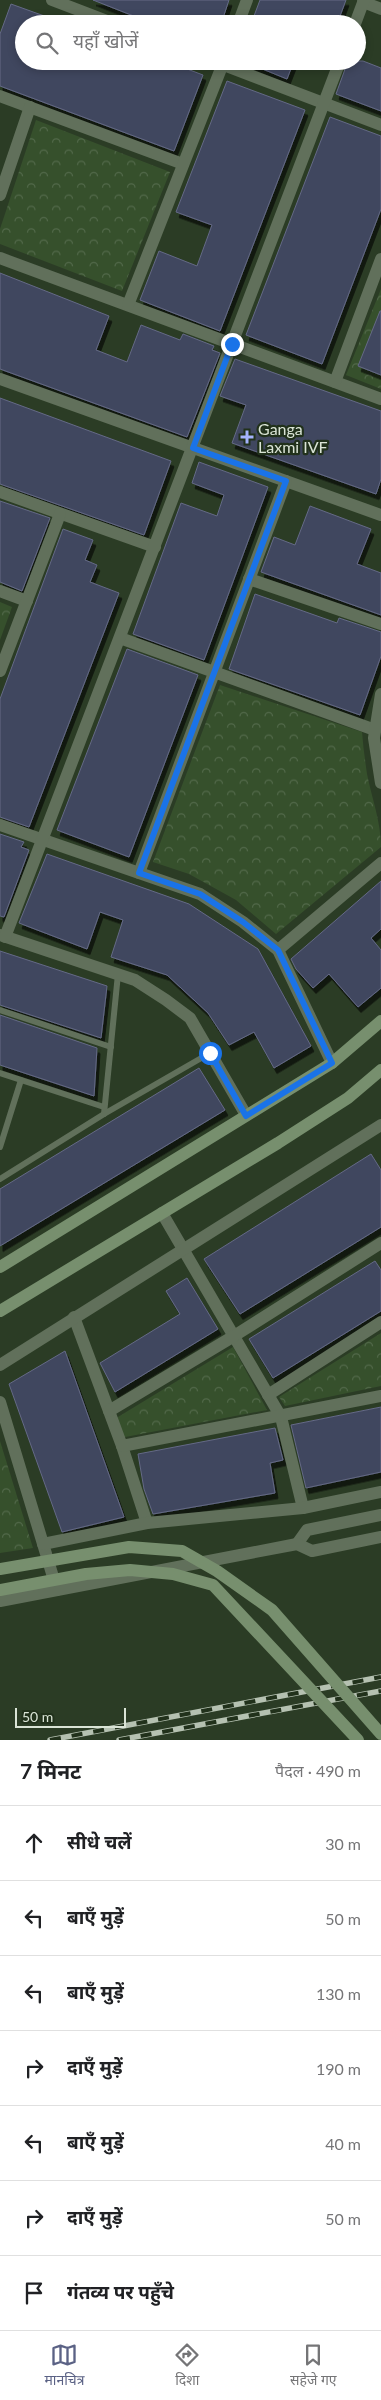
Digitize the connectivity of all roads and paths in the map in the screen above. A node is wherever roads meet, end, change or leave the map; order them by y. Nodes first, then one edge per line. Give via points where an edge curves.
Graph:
1 (52, 0) edge
2 (247, 0) edge
3 (364, 1) edge
4 (381, 9) edge
5 (91, 15) edge
6 (241, 15) edge
7 (359, 15) edge
8 (217, 70) edge
9 (240, 70) edge
10 (337, 70) edge
11 (0, 96) edge
12 (324, 104) junction
13 (30, 107) junction
14 (381, 126) edge
15 (184, 164) junction
16 (0, 195) edge
17 (0, 258) edge
18 (381, 259) edge
19 (128, 305) junction
20 (232, 344) junction
21 (0, 379) edge
22 (334, 382) junction
23 (381, 400) edge
24 (193, 448) junction
25 (286, 481) junction
26 (0, 492) edge
27 (60, 514) junction
28 (381, 515) edge
29 (155, 547) junction
30 (249, 578) junction
31 (0, 591) edge
32 (27, 601) junction
33 (381, 624) edge
34 (120, 638) junction
35 (0, 670) edge
36 (214, 672) junction
37 (381, 694) edge
38 (375, 730) junction
39 (381, 783) edge
40 (0, 825) edge
41 (42, 839) junction
42 (381, 863) edge
43 (139, 873) junction
44 (3, 936) edge
45 (278, 950) junction
46 (118, 974) junction
47 (0, 1010) edge
48 (381, 1021) edge
49 (110, 1047) junction
50 (210, 1053) junction
51 (332, 1063) junction
52 (381, 1070) edge
53 (0, 1073) edge
54 (22, 1080) junction
55 (104, 1111) junction
56 (246, 1116) junction
57 (381, 1125) edge
58 (2, 1132) edge
59 (0, 1147) edge
60 (1, 1177) edge
61 (162, 1213) junction
62 (380, 1245) edge
63 (184, 1249) junction
64 (0, 1267) edge
65 (0, 1311) edge
66 (74, 1317) junction
67 (381, 1322) edge
68 (234, 1336) junction
69 (0, 1365) edge
70 (268, 1395) junction
71 (381, 1396) edge
72 (0, 1402) edge
73 (109, 1411) junction
74 (281, 1417) junction
75 (122, 1446) junction
76 (381, 1492) edge
77 (302, 1508) junction
78 (381, 1515) edge
79 (147, 1523) junction
80 (381, 1537) edge
81 (43, 1544) junction
82 (297, 1544) junction
83 (0, 1569) edge
84 (0, 1590) edge
85 (57, 1590) junction
86 (0, 1601) edge
87 (381, 1734) edge
88 (358, 1740) edge

1 - 5 street
2 - 6 street
3 - 4 street
3 - 7 street
8 - 15 street
9 - 12 street
10 - 12 street
11 - 13 street
12 - 14 street
12 - 20 street
13 - 15 street
13 - 16 street
15 - 19 street
17 - 19 street
18 - 22 street
19 - 20 street
20 - 22 street
20 - 24 street
21 - 24 street
22 - 23 street
24 - 25 street
24 - 29 street
25 - 28 street
25 - 30 street
26 - 27 street
27 - 29 street
27 - 32 street
29 - 34 street
30 - 33 street
30 - 36 street
31 - 32 street
32 - 35 street
34 - 36 street
34 - 41 street
36 - 38 street
36 - 43 street
37 - 38 street
38 - 39 street
40 - 41 street
41 - 43 street
41 - 44 street
42 - 45 street
43 - 45 street via 200,894
44 - 46 street
45 - 51 street
46 - 49 lane
46 - 50 street via 135,980 190,1018
47 - 49 lane
48 - 51 street
49 - 55 lane
50 - 55 lane
50 - 56 street
51 - 56 street
52 - 61 street via 348,1098
53 - 54 lane
54 - 55 lane
54 - 58 lane
55 - 60 lane
56 - 64 street
57 - 63 street
58 - 59 lane
61 - 63 street
61 - 65 street
62 - 68 street
63 - 66 street
63 - 68 street
66 - 69 street
66 - 73 street
67 - 70 street
68 - 70 street
68 - 73 street
70 - 74 street
71 - 74 street
72 - 81 street
73 - 75 street
74 - 75 street
74 - 77 street
75 - 79 street
76 - 77 street
77 - 79 street
78 - 82 street via 307,1530
79 - 81 street
80 - 82 street via 312,1551
81 - 85 street
82 - 85 street
83 - 87 street, bridge via 129,1547 182,1551 272,1610
84 - 88 street, bridge via 86,1574 130,1570 173,1574 213,1585
85 - 86 street

